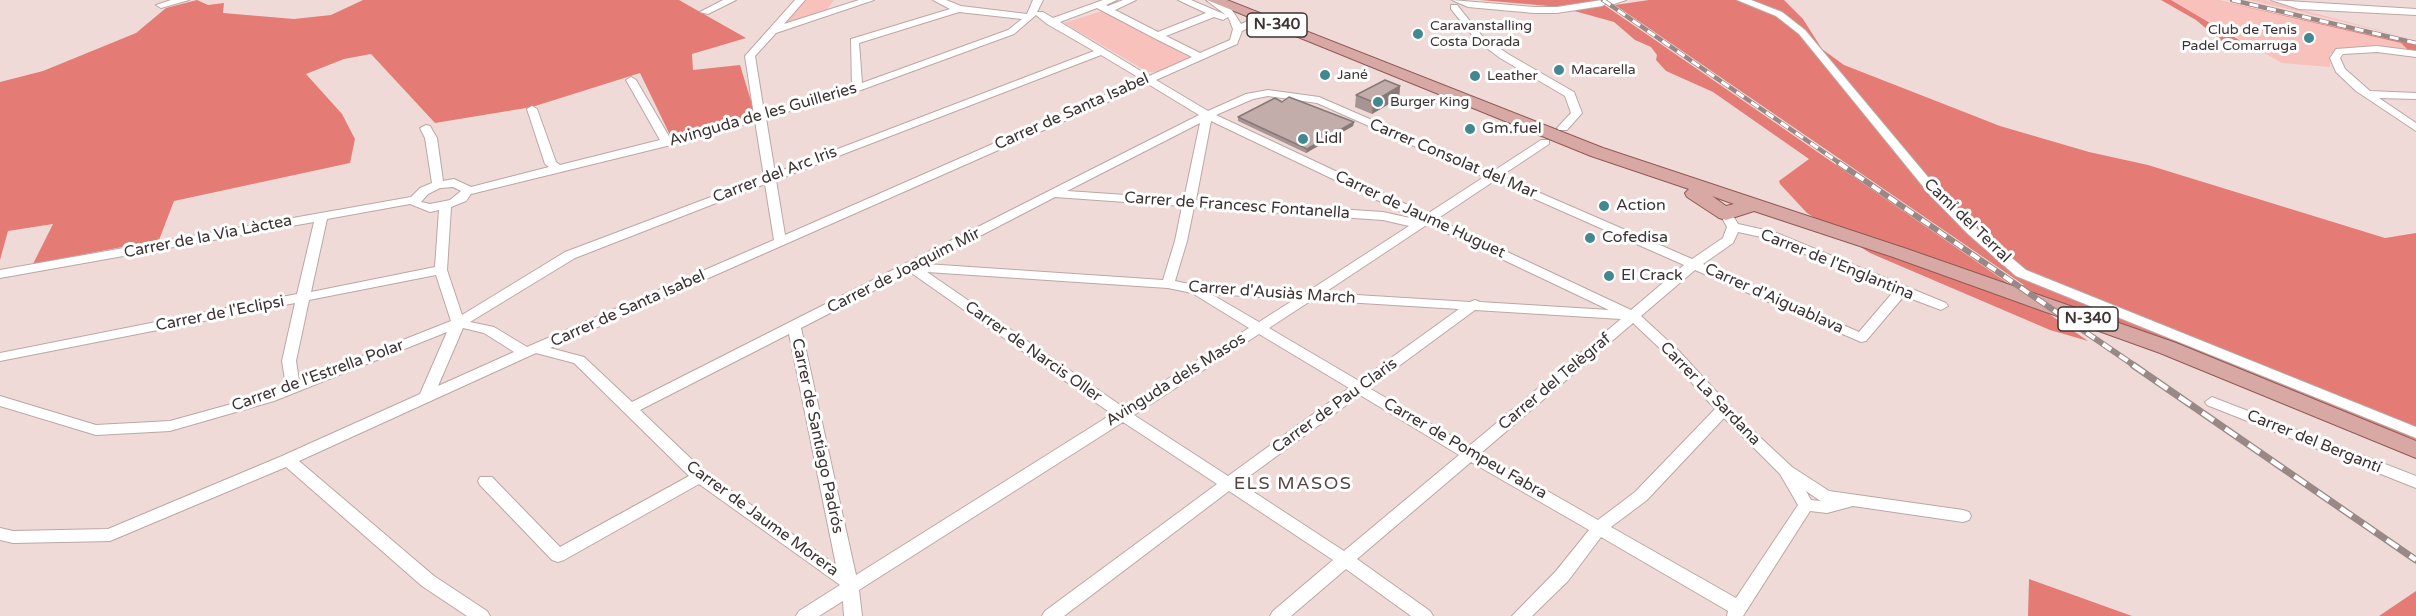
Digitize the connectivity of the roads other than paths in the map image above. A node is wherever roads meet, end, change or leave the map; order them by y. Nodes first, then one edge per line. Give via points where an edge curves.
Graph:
1 (184, 0) edge
2 (731, 0) edge
3 (800, 0) edge
4 (869, 0) edge
5 (938, 0) edge
6 (1038, 0) edge
7 (1131, 0) edge
8 (1183, 0) edge
9 (1742, 0) edge
10 (2276, 0) edge
11 (1611, 2) edge
12 (1215, 3) edge
13 (161, 5) dead end
14 (1106, 5) edge
15 (1457, 5) edge
16 (959, 9) junction
17 (705, 12) dead end
18 (2416, 12) edge
19 (1033, 15) junction
20 (1064, 17) junction
21 (1052, 23) junction
22 (1272, 23) junction
23 (1238, 29) junction
24 (773, 31) junction
25 (1006, 34) junction
26 (1157, 36) junction
27 (1103, 51) junction
28 (2416, 54) edge
29 (1197, 55) junction
30 (1148, 79) junction
31 (631, 80) dead end
32 (857, 88) junction
33 (2366, 94) junction
34 (2416, 96) edge
35 (532, 109) dead end
36 (1207, 115) junction
37 (759, 116) junction
38 (426, 128) dead end
39 (1563, 128) dead end
40 (2416, 128) edge
41 (1178, 130) junction
42 (1203, 135) junction
43 (667, 142) junction
44 (1545, 142) dead end
45 (558, 168) junction
46 (1648, 170) junction
47 (1493, 176) junction
48 (771, 177) junction
49 (438, 185) junction
50 (467, 191) junction
51 (1055, 194) junction
52 (415, 200) junction
53 (1189, 204) junction
54 (1754, 205) junction
55 (445, 206) junction
56 (1406, 207) junction
57 (322, 215) junction
58 (1383, 216) junction
59 (1423, 221) junction
60 (1729, 221) junction
61 (780, 241) junction
62 (1695, 263) junction
63 (912, 267) junction
64 (441, 270) junction
65 (0, 274) edge
66 (1168, 284) junction
67 (1194, 289) junction
68 (1902, 290) junction
69 (304, 297) junction
70 (1308, 297) junction
71 (1475, 304) junction
72 (1941, 306) dead end
73 (1633, 316) junction
74 (458, 322) junction
75 (794, 327) junction
76 (1260, 327) junction
77 (531, 350) junction
78 (0, 357) edge
79 (293, 387) junction
80 (1361, 388) junction
81 (425, 399) junction
82 (0, 401) edge
83 (2212, 402) dead end
84 (1725, 408) junction
85 (629, 410) junction
86 (1122, 414) junction
87 (2416, 433) edge
88 (2416, 450) edge
89 (1470, 454) junction
90 (288, 460) junction
91 (1786, 471) junction
92 (700, 477) junction
93 (486, 481) dead end
94 (2416, 482) edge
95 (1230, 484) junction
96 (1852, 501) junction
97 (1806, 505) junction
98 (1963, 516) dead end
99 (1600, 527) junction
100 (0, 534) edge
101 (1344, 559) junction
102 (849, 585) junction
103 (1736, 612) edge
104 (481, 616) edge
105 (805, 616) edge
106 (853, 616) edge
107 (1051, 616) edge
108 (1280, 616) edge
109 (1424, 616) edge
110 (1521, 616) edge

1 - 13 street
2 - 17 street
3 - 24 street
4 - 24 street
5 - 16 street
6 - 19 street
7 - 14 street
8 - 12 street
9 - 87 street, Camí del Terral via 1779,14 1802,32 1934,192 2022,273
10 - 18 street via 2308,7
11 - 15 street via 1557,10
12 - 22 main road, N-340
12 - 23 street via 1229,12
12 - 26 street
12 - 29 street via 1229,34
14 - 20 street
14 - 26 street
15 - 39 street via 1479,38 1573,99 1577,113
16 - 19 street
16 - 32 street via 854,41
19 - 20 street
19 - 21 street, Carrer de Jaume Huguet
19 - 25 street, Avinguda de les Guilleries
20 - 21 street
21 - 25 street
21 - 27 street, Carrer de Jaume Huguet
22 - 23 street via 1250,23
22 - 46 main road, N-340
23 - 29 street, Carrer de Santa Isabel via 1234,42
24 - 37 street via 750,56
25 - 32 street, Avinguda de les Guilleries
26 - 29 street
27 - 30 street, Carrer de Jaume Huguet
27 - 48 street, Carrer del Arc Iris
28 - 33 street via 2340,51 2335,58 2340,70
29 - 30 street, Carrer de Santa Isabel
30 - 36 street, Carrer de Jaume Huguet
30 - 61 street, Carrer de Santa Isabel
31 - 43 street
32 - 37 street, Avinguda de les Guilleries
33 - 34 street
33 - 40 street
35 - 45 street via 551,164
36 - 41 street, Carrer de Joaquim Mir
36 - 42 street
36 - 47 street, Carrer Consolat del Mar via 1250,96 1268,93 1309,97
36 - 56 street, Carrer de Jaume Huguet
37 - 43 street, Avinguda de les Guilleries
37 - 48 street
38 - 49 street
41 - 42 street
41 - 51 street, Carrer de Joaquim Mir
42 - 53 street
43 - 45 street, Avinguda de les Guilleries
44 - 47 street, Avinguda dels Masos
45 - 50 street, Avinguda de les Guilleries
46 - 54 main road, N-340
46 - 60 main road via 1688,189
47 - 59 street, Avinguda dels Masos
47 - 62 street, Carrer Consolat del Mar
48 - 61 street
48 - 74 street, Carrer del Arc Iris via 570,255
49 - 50 street via 460,184
49 - 52 street
50 - 55 street
51 - 53 street, Carrer de Francesc Fontanella
51 - 63 street, Carrer de Joaquim Mir
52 - 55 street via 422,208
52 - 57 street, Carrer de la Via Làctea
53 - 58 street, Carrer de Francesc Fontanella
53 - 66 street
54 - 60 main road via 1731,210
54 - 88 main road, N-340 via 2098,322
55 - 64 street
56 - 58 street
56 - 59 street, Carrer de Jaume Huguet
57 - 65 street, Carrer de la Via Làctea
57 - 69 street
58 - 59 street, Carrer de Francesc Fontanella
59 - 70 street, Avinguda dels Masos
59 - 73 street, Carrer de Jaume Huguet
60 - 62 street, Carrer del Telègraf via 1729,240
60 - 68 street, Carrer de l'Englantina
61 - 77 street, Carrer de Santa Isabel
62 - 68 street, Carrer d'Aiguablava via 1712,274 1861,338
62 - 73 street, Carrer del Telègraf
63 - 66 street, Carrer d'Ausiàs March
63 - 75 street, Carrer de Joaquim Mir
63 - 86 street, Carrer de Narcis Oller
64 - 69 street, Carrer de l'Eclipsi
64 - 74 street
66 - 67 street, Carrer d'Ausiàs March
67 - 70 street, Carrer d'Ausiàs March
67 - 76 street, Carrer de Pompeu Fabra
68 - 72 street, Carrer de l'Englantina
69 - 78 street, Carrer de l'Eclipsi
69 - 79 street via 290,362
70 - 71 street, Carrer d'Ausiàs March
70 - 76 street, Avinguda dels Masos
71 - 73 street, Carrer d'Ausiàs March
71 - 80 street, Carrer de Pau Claris
73 - 84 street, Carrer La Sardana
73 - 89 street, Carrer del Telègraf
74 - 77 street, Carrer de Jaume Morera via 489,330
74 - 79 street, Carrer de l'Estrella Polar
74 - 81 street
75 - 85 street, Carrer de Joaquim Mir
75 - 102 street, Carrer de Santiago Padrós
76 - 80 street, Carrer de Pompeu Fabra
76 - 86 street, Avinguda dels Masos
77 - 81 street, Carrer de Santa Isabel
77 - 85 street, Carrer de Jaume Morera via 579,360
79 - 82 street, Carrer de l'Estrella Polar via 269,398 170,426 96,430
80 - 89 street, Carrer de Pompeu Fabra
80 - 95 street, Carrer de Pau Claris
81 - 90 street, Carrer de Santa Isabel
83 - 94 street, Carrer del Bergantí
84 - 91 street, Carrer La Sardana
84 - 99 street via 1641,496
85 - 92 street, Carrer de Jaume Morera
86 - 95 street, Carrer de Narcis Oller
86 - 102 street, Avinguda dels Masos
89 - 99 street, Carrer de Pompeu Fabra
89 - 101 street, Carrer del Telègraf
90 - 100 street, Carrer de Santa Isabel via 110,536
90 - 104 street via 428,581
91 - 96 street, Carrer La Sardana via 1826,496
91 - 97 street, Carrer La Sardana
92 - 93 street via 558,556
92 - 102 street, Carrer de Jaume Morera
95 - 101 street, Carrer de Narcis Oller
95 - 107 street, Carrer de Pau Claris
96 - 97 street, Carrer La Sardana via 1827,507
96 - 98 street, Carrer La Sardana
97 - 103 street
99 - 103 street, Carrer de Pompeu Fabra
99 - 110 street via 1562,576
101 - 108 street, Carrer del Telègraf
101 - 109 street, Carrer de Narcis Oller
102 - 105 street, Avinguda dels Masos
102 - 106 street, Carrer de Santiago Padrós

